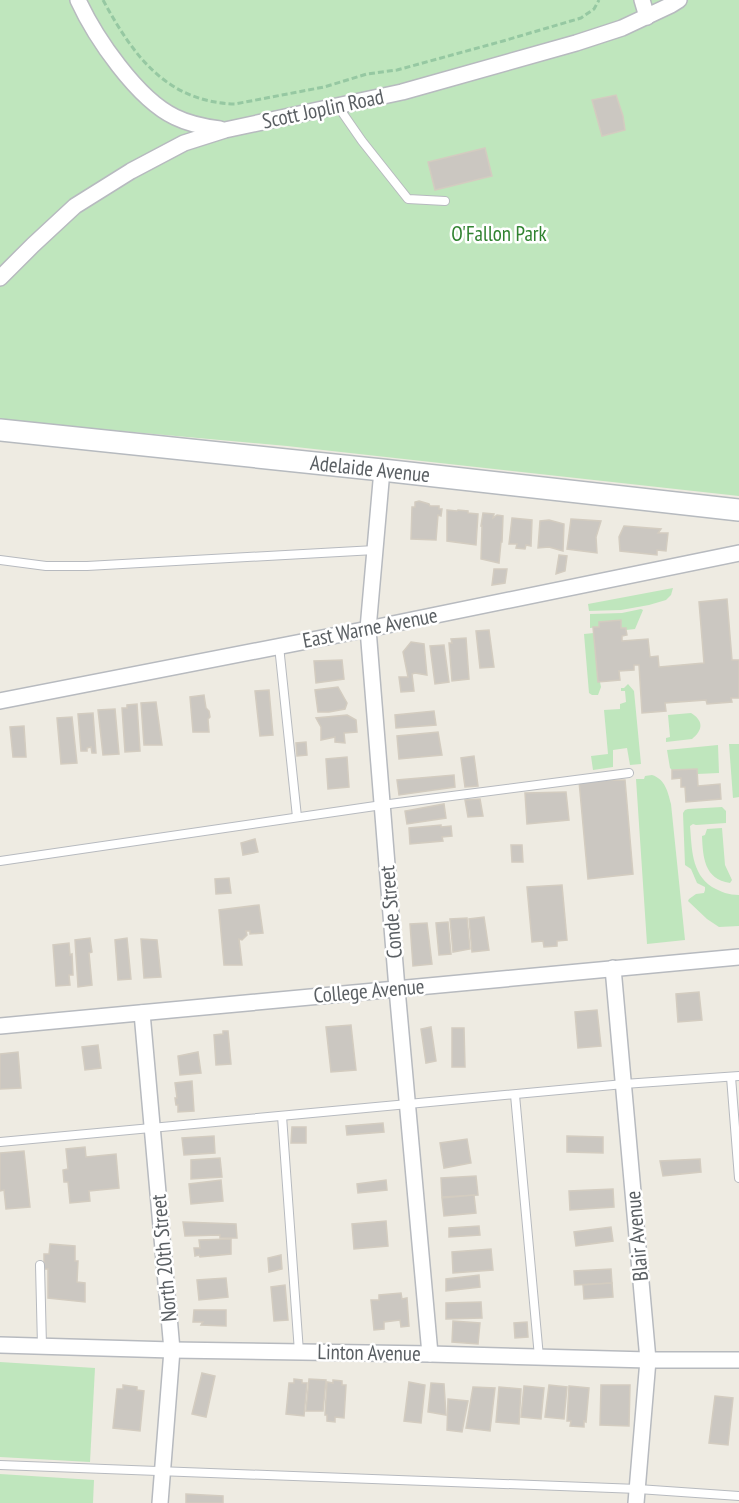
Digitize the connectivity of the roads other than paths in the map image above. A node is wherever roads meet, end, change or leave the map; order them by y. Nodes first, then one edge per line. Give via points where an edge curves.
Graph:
1 (78, 0) edge
2 (642, 0) edge
3 (680, 0) edge
4 (647, 17) junction
5 (338, 105) junction
6 (225, 130) junction
7 (445, 201) dead end
8 (0, 278) edge
9 (0, 430) edge
10 (382, 470) junction
11 (739, 510) edge
12 (375, 550) junction
13 (739, 553) edge
14 (0, 561) edge
15 (368, 629) junction
16 (279, 646) junction
17 (0, 692) edge
18 (33, 695) junction
19 (0, 701) edge
20 (629, 773) dead end
21 (382, 805) junction
22 (297, 817) junction
23 (0, 861) edge
24 (739, 957) edge
25 (613, 968) junction
26 (397, 989) junction
27 (142, 1013) junction
28 (0, 1026) edge
29 (735, 1076) edge
30 (624, 1084) junction
31 (515, 1095) junction
32 (407, 1105) junction
33 (282, 1116) junction
34 (152, 1128) junction
35 (0, 1142) edge
36 (739, 1178) edge
37 (40, 1264) dead end
38 (0, 1344) edge
39 (42, 1346) junction
40 (172, 1350) junction
41 (299, 1352) junction
42 (430, 1354) junction
43 (539, 1357) junction
44 (648, 1360) junction
45 (739, 1360) edge
46 (0, 1465) edge
47 (162, 1471) junction
48 (637, 1496) edge
49 (739, 1497) edge
50 (160, 1503) edge

1 - 6 street via 103,45 148,99 173,117
2 - 4 street
3 - 4 street, Scott Joplin Road
4 - 5 street, Scott Joplin Road via 565,46 402,92
5 - 6 street, Scott Joplin Road
5 - 7 lane via 408,199
6 - 8 street, Scott Joplin Road via 184,143 75,206
9 - 10 main road, Adelaide Avenue
10 - 11 main road, Adelaide Avenue
10 - 12 street, Conde Street
12 - 14 lane via 87,566
12 - 15 street, Conde Street
13 - 15 street, East Warne Avenue
15 - 16 street, East Warne Avenue
15 - 21 street, Conde Street
16 - 18 street, East Warne Avenue
16 - 22 lane
17 - 18 street
18 - 19 street, East Warne Avenue
20 - 21 lane
21 - 22 lane
21 - 26 street, Conde Street
22 - 23 lane
24 - 25 street, College Avenue
25 - 26 street, College Avenue
25 - 30 street, Blair Avenue
26 - 27 street, College Avenue
26 - 32 street, Conde Street
27 - 28 street, College Avenue
27 - 34 street, North 20th Street
29 - 30 lane
29 - 36 lane
30 - 31 lane
30 - 44 street, Blair Avenue
31 - 32 lane
31 - 43 lane
32 - 33 lane
32 - 42 street, Conde Street
33 - 34 lane
33 - 41 lane
34 - 35 lane
34 - 40 street, North 20th Street
37 - 39 lane
38 - 39 street, Linton Avenue
39 - 40 street, Linton Avenue
40 - 41 street, Linton Avenue
40 - 47 street, North 20th Street
41 - 42 street, Linton Avenue
42 - 43 street, Linton Avenue
43 - 44 street, Linton Avenue
44 - 45 street, Linton Avenue
44 - 48 street, Blair Avenue
46 - 47 lane
47 - 48 lane
47 - 50 street, North 20th Street
48 - 49 lane

